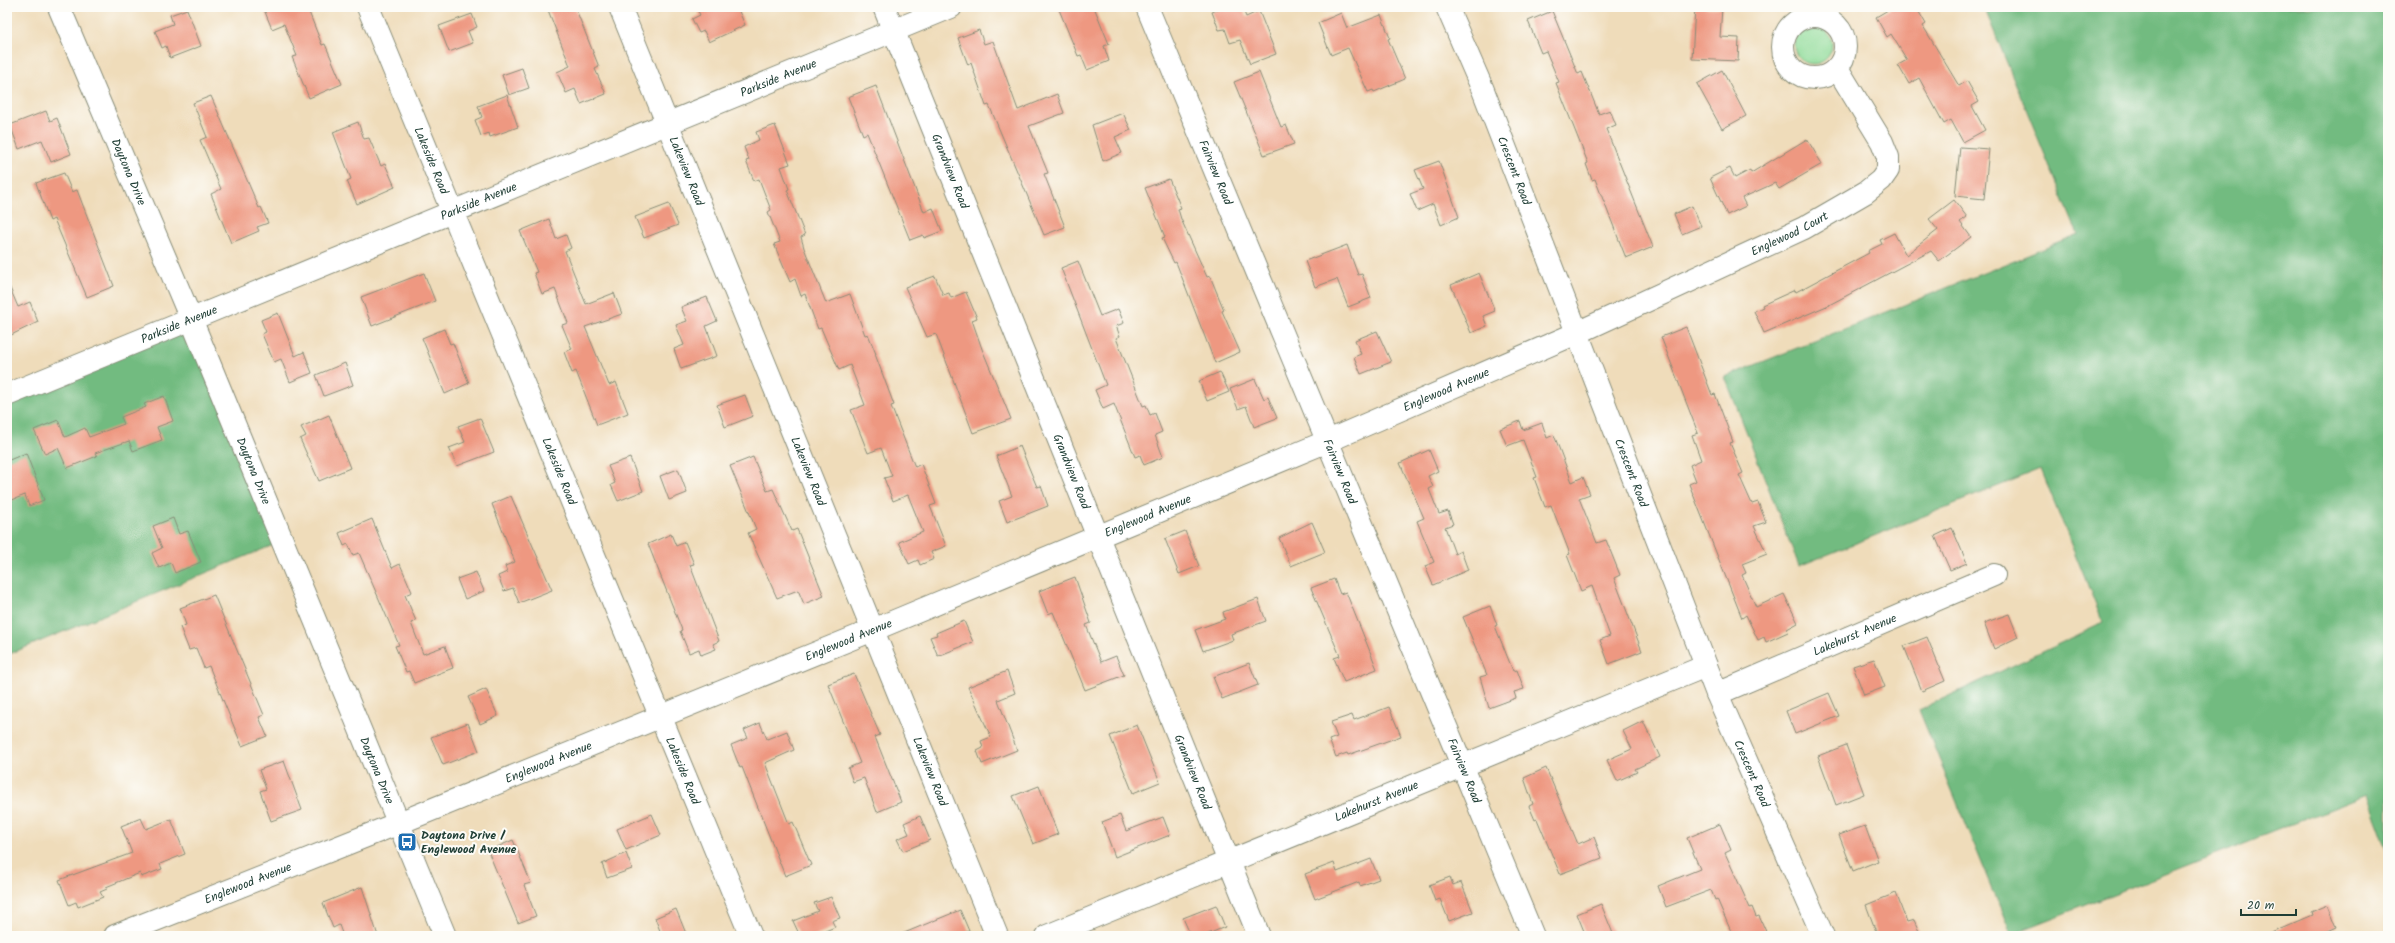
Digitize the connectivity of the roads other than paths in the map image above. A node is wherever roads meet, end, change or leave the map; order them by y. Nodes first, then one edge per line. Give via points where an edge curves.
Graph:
1 (59, 7) edge
2 (368, 7) edge
3 (620, 7) edge
4 (884, 7) edge
5 (951, 7) edge
6 (1148, 7) edge
7 (1448, 7) edge
8 (893, 31) junction
9 (1837, 68) dead end
10 (667, 122) junction
11 (453, 212) junction
12 (191, 319) junction
13 (1577, 333) junction
14 (7, 395) edge
15 (1328, 441) junction
16 (1098, 536) junction
17 (1994, 575) dead end
18 (873, 630) junction
19 (1706, 666) junction
20 (1717, 694) junction
21 (660, 716) junction
22 (1463, 766) junction
23 (399, 823) junction
24 (1230, 862) junction
25 (158, 928) edge
26 (114, 936) edge
27 (445, 936) edge
28 (751, 936) edge
29 (997, 936) edge
30 (1047, 936) edge
31 (1259, 936) edge
32 (1533, 936) edge
33 (1823, 936) edge

1 - 12 street, Daytona Drive
2 - 11 street, Lakeside Road
3 - 10 street, Lakeview Road
4 - 8 street, Grandview Road
5 - 8 street, Parkside Avenue
6 - 15 street, Fairview Road
7 - 13 street, Crescent Road via 1483,90
8 - 10 street, Parkside Avenue
8 - 16 street, Grandview Road
9 - 13 street, Englewood Court via 1882,142 1888,157 1888,170 1881,180 1840,208 1804,228
10 - 11 street, Parkside Avenue
10 - 18 street, Lakeview Road
11 - 12 street, Parkside Avenue
11 - 21 street, Lakeside Road
12 - 14 street, Parkside Avenue
12 - 23 street, Daytona Drive
13 - 15 street, Englewood Avenue
13 - 19 street, Crescent Road
15 - 16 street, Englewood Avenue
15 - 22 street, Fairview Road
16 - 18 street, Englewood Avenue
16 - 24 street, Grandview Road
17 - 20 street, Lakehurst Avenue
18 - 21 street, Englewood Avenue
18 - 29 street, Lakeview Road
19 - 20 street, Crescent Road
19 - 22 street, Lakehurst Avenue
20 - 33 street, Crescent Road
21 - 23 street, Englewood Avenue
21 - 28 street, Lakeside Road
22 - 24 street, Lakehurst Avenue
22 - 32 street, Fairview Road
23 - 25 street, Englewood Avenue
23 - 27 street, Daytona Drive
24 - 30 street, Lakehurst Avenue
24 - 31 street, Grandview Road
25 - 26 street, Englewood Avenue

